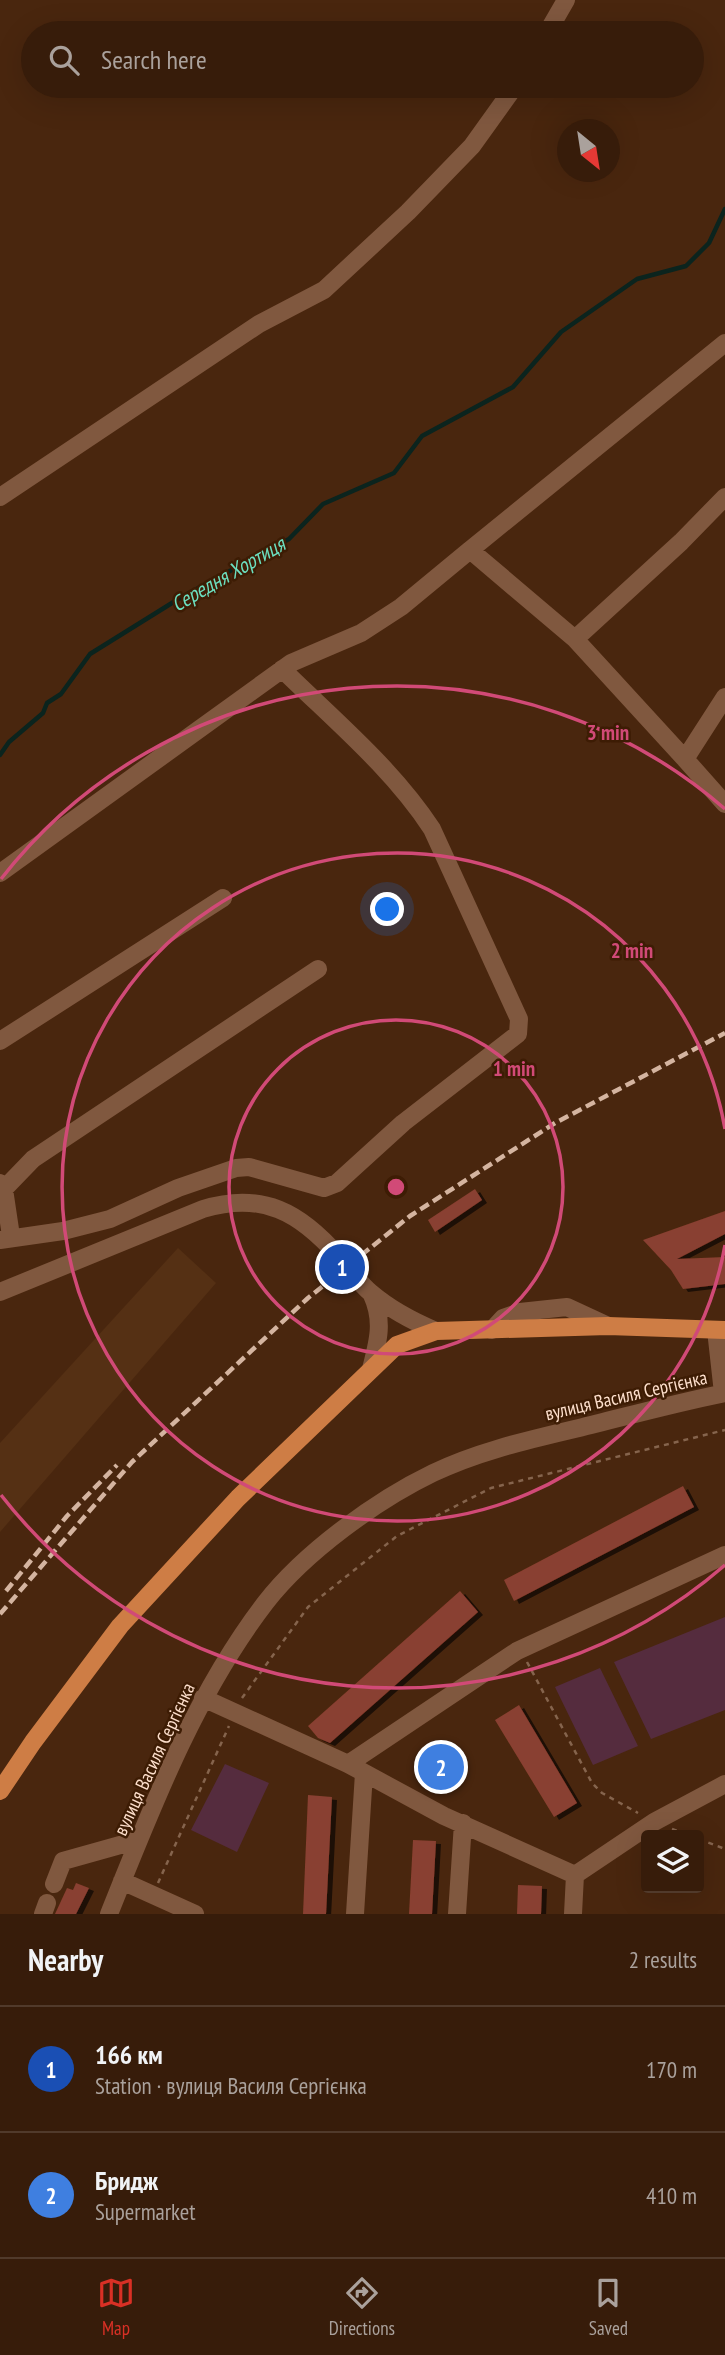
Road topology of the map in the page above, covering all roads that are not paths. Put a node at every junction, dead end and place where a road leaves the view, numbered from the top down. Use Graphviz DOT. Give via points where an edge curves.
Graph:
graph roads {
  1 [pos="566,0"];
  2 [pos="554,21"];
  3 [pos="507,98"];
  4 [pos="725,343"];
  5 [pos="0,497"];
  6 [pos="725,497"];
  7 [pos="470,550"];
  8 [pos="575,639"];
  9 [pos="282,669"];
  10 [pos="725,697"];
  11 [pos="685,760"];
  12 [pos="725,804"];
  13 [pos="0,873"];
  14 [pos="223,898"];
  15 [pos="318,969"];
  16 [pos="0,1041"];
  17 [pos="2,1186"];
  18 [pos="6,1238"];
  19 [pos="0,1292"];
  20 [pos="370,1292"];
  21 [pos="721,1330"];
  22 [pos="436,1331"];
  23 [pos="371,1369"];
  24 [pos="724,1393"];
  25 [pos="725,1555"];
  26 [pos="203,1698"];
  27 [pos="356,1768"];
  28 [pos="725,1784"];
  29 [pos="0,1791"];
  30 [pos="463,1823"];
  31 [pos="138,1840"];
  32 [pos="575,1875"];
  33 [pos="122,1881"];
  34 [pos="54,1884"];
  35 [pos="109,1914"];
  36 [pos="195,1914"];
  37 [pos="355,1914"];
  38 [pos="457,1914"];
  39 [pos="573,1914"];
  1 -- 2 [label="street"];
  3 -- 5 [label="street" via="472,146 324,290 259,324"];
  4 -- 7 [label="street"];
  6 -- 8 [label="street"];
  7 -- 8 [label="street"];
  7 -- 9 [label="street" via="401,607 360,633"];
  8 -- 11 [label="street"];
  9 -- 13 [label="street"];
  9 -- 18 [label="street" via="383,769 432,829 519,1019 518,1034 403,1123 337,1184 324,1188 248,1167 236,1168 110,1219"];
  10 -- 11 [label="street"];
  11 -- 12 [label="street"];
  14 -- 16 [label="street"];
  15 -- 17 [label="street" via="33,1159"];
  17 -- 18 [label="street"];
  19 -- 20 [label="street" via="203,1209 237,1201 264,1203 295,1215"];
  20 -- 22 [label="street" via="404,1317"];
  20 -- 23 [label="street" via="380,1314"];
  21 -- 22 [label="main road" via="608,1326"];
  21 -- 24 [label="street"];
  22 -- 23 [label="main road" via="397,1345"];
  23 -- 29 [label="main road" via="238,1498 120,1626"];
  24 -- 26 [label="street, вулиця Василя Сергієнка" via="502,1446 433,1473 371,1510 307,1560 267,1601"];
  25 -- 27 [label="street" via="521,1649"];
  26 -- 27 [label="street"];
  26 -- 31 [label="street, вулиця Василя Сергієнка"];
  27 -- 30 [label="street"];
  27 -- 37 [label="street"];
  28 -- 32 [label="street" via="654,1822"];
  30 -- 32 [label="street"];
  30 -- 38 [label="street"];
  31 -- 33 [label="street, вулиця Василя Сергієнка"];
  31 -- 34 [label="street" via="63,1861"];
  32 -- 39 [label="street"];
  33 -- 35 [label="street, вулиця Василя Сергієнка"];
  33 -- 36 [label="street"];
}
